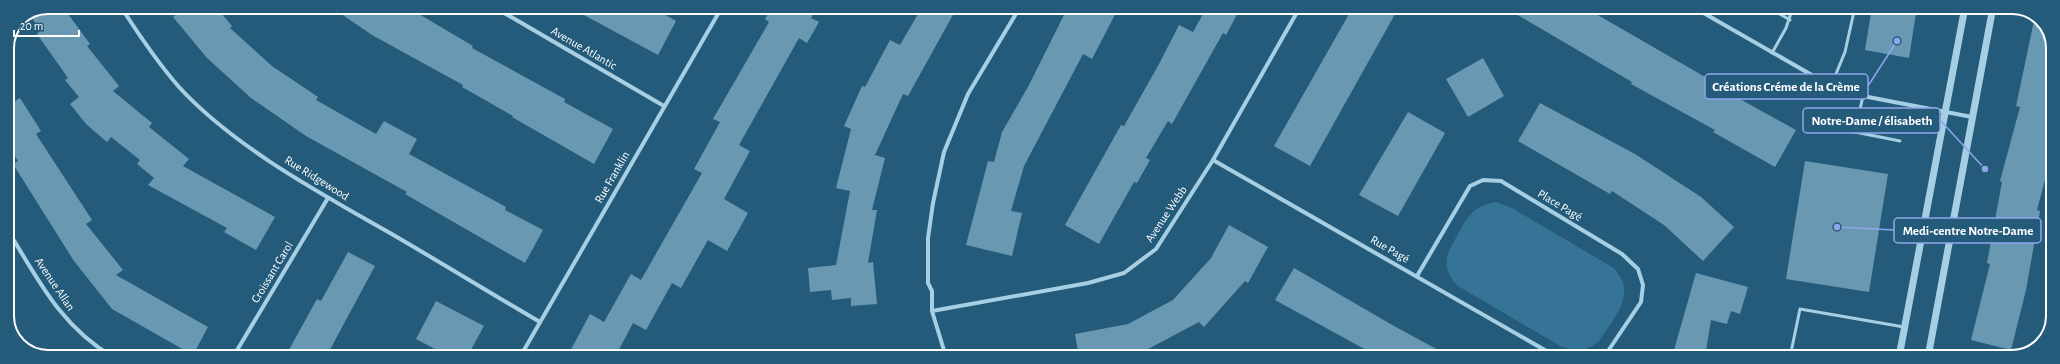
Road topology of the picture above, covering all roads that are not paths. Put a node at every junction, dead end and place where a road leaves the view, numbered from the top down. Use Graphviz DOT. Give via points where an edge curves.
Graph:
graph roads {
  1 [pos="125,14"];
  2 [pos="506,14"];
  3 [pos="718,14"];
  4 [pos="1016,14"];
  5 [pos="1296,14"];
  6 [pos="1705,14"];
  7 [pos="1780,14"];
  8 [pos="1791,14"];
  9 [pos="1853,14"];
  10 [pos="1964,14"];
  11 [pos="1992,14"];
  12 [pos="1790,20"];
  13 [pos="1772,53"];
  14 [pos="1831,86"];
  15 [pos="1863,96"];
  16 [pos="664,106"];
  17 [pos="1946,111"];
  18 [pos="1972,117"];
  19 [pos="1824,125"];
  20 [pos="1855,132"];
  21 [pos="1900,141"];
  22 [pos="1213,160"];
  23 [pos="328,198"];
  24 [pos="14,240"];
  25 [pos="1417,276"];
  26 [pos="932,311"];
  27 [pos="540,322"];
  28 [pos="1904,327"];
  29 [pos="100,350"];
  30 [pos="237,350"];
  31 [pos="524,350"];
  32 [pos="944,350"];
  33 [pos="1545,350"];
  34 [pos="1609,350"];
  35 [pos="1791,350"];
  36 [pos="1900,350"];
  37 [pos="1929,350"];
  1 -- 23 [label="street, Rue Ridgewood" via="146,47 180,88 226,130"];
  2 -- 16 [label="street, Avenue Atlantic"];
  3 -- 16 [label="street, Rue Franklin"];
  4 -- 26 [label="street" via="968,94 944,152 932,203 928,238 928,283 932,291"];
  5 -- 22 [label="street, Avenue Webb"];
  6 -- 13 [label="street"];
  7 -- 12 [label="lane"];
  8 -- 12 [label="lane"];
  9 -- 14 [label="lane" via="1844,52"];
  10 -- 17 [label="street"];
  11 -- 18 [label="street"];
  12 -- 13 [label="lane"];
  13 -- 14 [label="street"];
  14 -- 15 [label="street"];
  15 -- 17 [label="street"];
  15 -- 20 [label="lane"];
  16 -- 27 [label="street, Rue Franklin"];
  17 -- 18 [label="street"];
  17 -- 28 [label="street"];
  18 -- 37 [label="street"];
  19 -- 20 [label="lane"];
  20 -- 21 [label="lane"];
  22 -- 25 [label="street, Rue Pagé"];
  22 -- 26 [label="street, Avenue Webb" via="1156,249 1124,273 1088,283"];
  23 -- 27 [label="street, Rue Ridgewood"];
  23 -- 30 [label="street, Croissant Carol"];
  24 -- 29 [label="street, Avenue Allan" via="58,311"];
  25 -- 33 [label="street, Rue Pagé"];
  25 -- 34 [label="street, Place Pagé" via="1470,186 1484,180 1501,182 1622,254 1638,269 1643,285 1641,302"];
  26 -- 32 [label="street"];
  27 -- 31 [label="street, Rue Franklin"];
  28 -- 35 [label="lane" via="1800,309"];
  28 -- 36 [label="street"];
}
